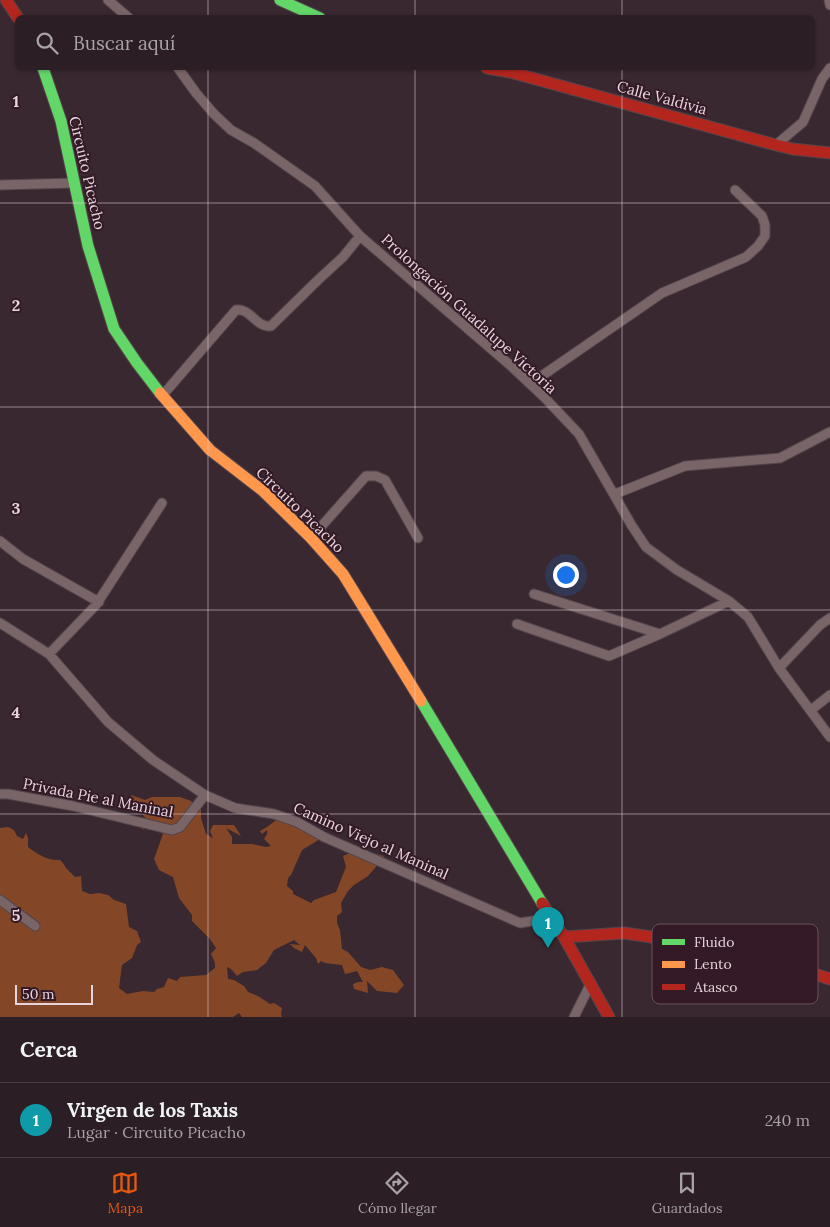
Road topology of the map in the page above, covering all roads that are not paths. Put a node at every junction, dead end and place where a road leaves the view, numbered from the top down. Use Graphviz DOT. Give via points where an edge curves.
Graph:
graph roads {
  1 [pos="6,0"];
  2 [pos="108,0"];
  3 [pos="280,0"];
  4 [pos="829,0"];
  5 [pos="830,5"];
  6 [pos="16,15"];
  7 [pos="126,15"];
  8 [pos="313,15"];
  9 [pos="830,68"];
  10 [pos="44,70"];
  11 [pos="179,70"];
  12 [pos="498,70"];
  13 [pos="776,145"];
  14 [pos="830,153"];
  15 [pos="74,183"];
  16 [pos="0,185"];
  17 [pos="735,190"];
  18 [pos="360,236"];
  19 [pos="530,384"];
  20 [pos="162,396"];
  21 [pos="830,432"];
  22 [pos="615,494"];
  23 [pos="162,503"];
  24 [pos="311,538"];
  25 [pos="418,538"];
  26 [pos="0,541"];
  27 [pos="534,594"];
  28 [pos="729,601"];
  29 [pos="99,602"];
  30 [pos="830,618"];
  31 [pos="0,623"];
  32 [pos="517,624"];
  33 [pos="660,634"];
  34 [pos="49,654"];
  35 [pos="779,668"];
  36 [pos="830,695"];
  37 [pos="811,710"];
  38 [pos="830,737"];
  39 [pos="0,794"];
  40 [pos="205,795"];
  41 [pos="0,900"];
  42 [pos="551,918"];
  43 [pos="35,926"];
  44 [pos="564,937"];
  45 [pos="652,937"];
  46 [pos="591,983"];
  47 [pos="574,1017"];
  48 [pos="609,1017"];
  1 -- 6 [label="main road"];
  2 -- 7 [label="street"];
  3 -- 8 [label="main road"];
  4 -- 5 [label="street"];
  9 -- 13 [label="street" via="803,122"];
  10 -- 15 [label="main road, Circuito Picacho" via="61,121"];
  11 -- 18 [label="street, Prolongación Guadalupe Victoria" via="231,130 316,186"];
  12 -- 13 [label="main road, Calle Valdivia"];
  13 -- 14 [label="main road, Calle Valdivia"];
  15 -- 16 [label="street"];
  15 -- 20 [label="main road, Circuito Picacho" via="88,246 114,328"];
  17 -- 19 [label="street" via="762,216 765,236 758,246 746,257 662,293"];
  18 -- 19 [label="street, Prolongación Guadalupe Victoria"];
  18 -- 20 [label="street" via="271,326 266,327 241,309 236,310"];
  19 -- 22 [label="street, Prolongación Guadalupe Victoria" via="579,434"];
  20 -- 24 [label="main road, Circuito Picacho" via="210,450 264,491"];
  21 -- 22 [label="street" via="780,458 685,466"];
  22 -- 28 [label="street, Prolongación Guadalupe Victoria" via="646,547"];
  23 -- 29 [label="street"];
  24 -- 25 [label="street" via="366,476 384,480"];
  24 -- 42 [label="main road, Circuito Picacho" via="343,574 373,620"];
  26 -- 29 [label="street" via="23,559"];
  27 -- 33 [label="street"];
  28 -- 33 [label="street"];
  28 -- 35 [label="street, Prolongación Guadalupe Victoria" via="748,617"];
  29 -- 34 [label="street"];
  30 -- 35 [label="street"];
  31 -- 34 [label="street, Camino Viejo al Maninal"];
  32 -- 33 [label="street" via="609,656"];
  34 -- 40 [label="street, Camino Viejo al Maninal" via="108,722 153,760"];
  35 -- 37 [label="street, Prolongación Guadalupe Victoria"];
  36 -- 37 [label="street"];
  37 -- 38 [label="street, Prolongación Guadalupe Victoria"];
  39 -- 40 [label="street, Privada Pie al Maninal" via="73,806 172,830 180,827"];
  40 -- 42 [label="street, Camino Viejo al Maninal" via="235,808 274,814 297,822 324,837 520,923"];
  41 -- 43 [label="street"];
  42 -- 44 [label="main road, Circuito Picacho"];
  44 -- 45 [label="main road" via="624,934"];
  44 -- 46 [label="main road, Circuito Picacho"];
  46 -- 47 [label="street"];
  46 -- 48 [label="main road, Circuito Picacho"];
}
